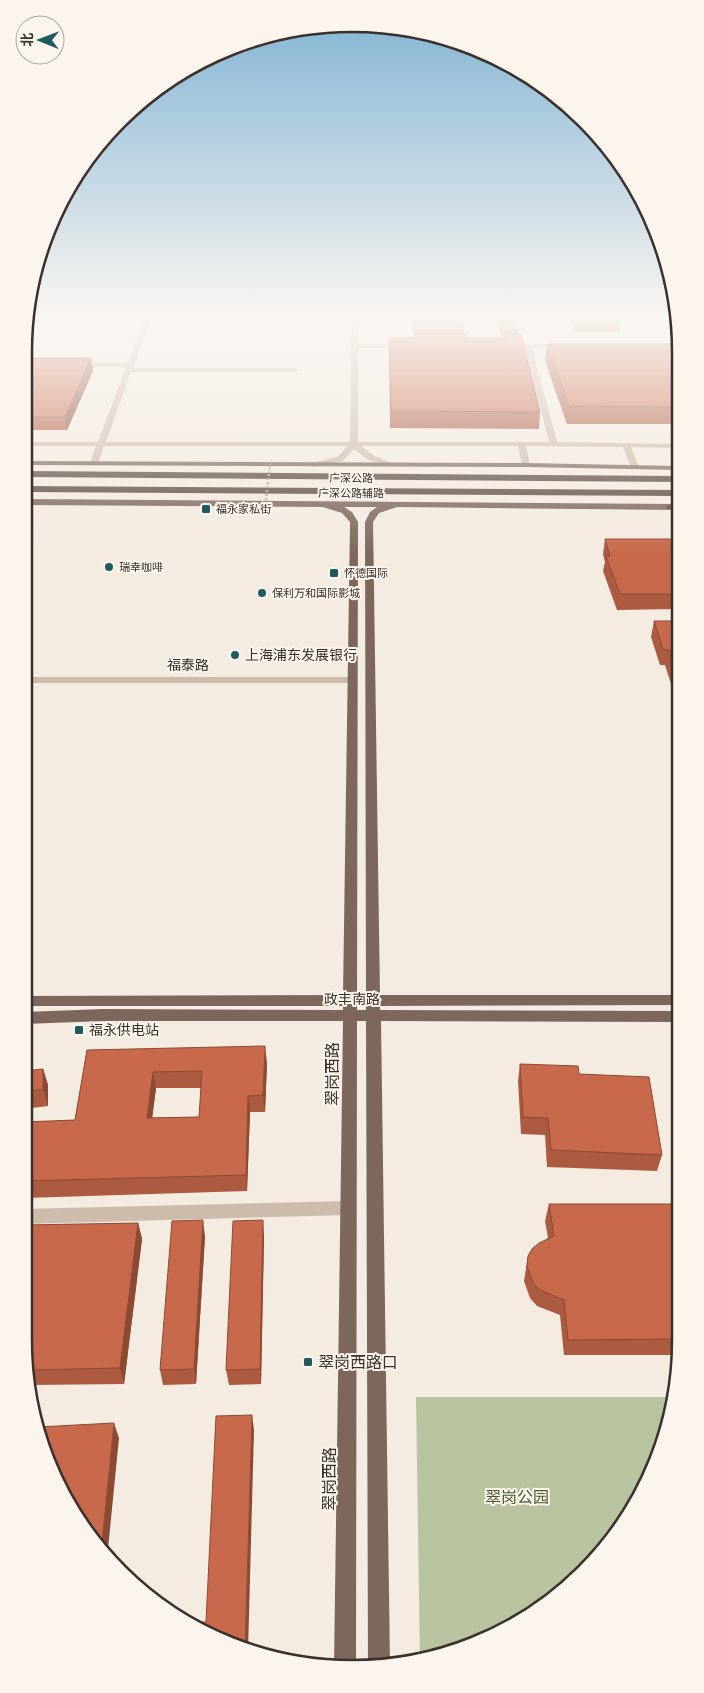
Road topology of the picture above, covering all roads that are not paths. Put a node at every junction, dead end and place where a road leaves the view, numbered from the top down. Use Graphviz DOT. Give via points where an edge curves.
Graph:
graph roads {
  1 [pos="118,396"];
  2 [pos="354,396"];
  3 [pos="541,396"];
  4 [pos="32,444"];
  5 [pos="101,444"];
  6 [pos="521,444"];
  7 [pos="554,444"];
  8 [pos="354,445"];
  9 [pos="626,445"];
  10 [pos="672,446"];
  11 [pos="32,463"];
  12 [pos="94,463"];
  13 [pos="390,464"];
  14 [pos="314,465"];
  15 [pos="526,465"];
  16 [pos="635,467"];
  17 [pos="672,468"];
  18 [pos="32,474"];
  19 [pos="672,479"];
  20 [pos="32,490"];
  21 [pos="672,493"];
  22 [pos="32,502"];
  23 [pos="322,504"];
  24 [pos="396,505"];
  25 [pos="672,507"];
  26 [pos="362,538"];
  27 [pos="32,680"];
  28 [pos="353,680"];
  29 [pos="672,1000"];
  30 [pos="32,1001"];
  31 [pos="350,1008"];
  32 [pos="373,1008"];
  33 [pos="672,1016"];
  34 [pos="32,1018"];
  35 [pos="348,1208"];
  36 [pos="32,1217"];
  37 [pos="379,1659"];
  38 [pos="345,1660"];
  1 -- 5 [label="street"];
  2 -- 8 [label="street"];
  3 -- 7 [label="street"];
  4 -- 5 [label="street"];
  5 -- 8 [label="street"];
  5 -- 12 [label="street"];
  6 -- 7 [label="street"];
  6 -- 8 [label="street"];
  6 -- 15 [label="street"];
  7 -- 9 [label="street"];
  8 -- 13 [label="street" via="371,458"];
  8 -- 14 [label="street" via="340,459"];
  9 -- 10 [label="street"];
  9 -- 16 [label="street"];
  11 -- 12 [label="main road"];
  12 -- 14 [label="main road"];
  13 -- 14 [label="main road"];
  13 -- 15 [label="main road"];
  15 -- 16 [label="main road"];
  16 -- 17 [label="main road"];
  18 -- 19 [label="highway, 广深公路"];
  20 -- 21 [label="highway, 广深公路"];
  22 -- 23 [label="main road, 广深公路辅路"];
  23 -- 24 [label="main road, 广深公路辅路"];
  23 -- 26 [label="main road, 翠岗西路" via="340,508 351,515"];
  24 -- 25 [label="main road, 广深公路辅路"];
  24 -- 26 [label="main road, 翠岗西路" via="376,511"];
  26 -- 28 [label="main road, 翠岗西路"];
  26 -- 32 [label="main road, 翠岗西路"];
  27 -- 28 [label="street, 福泰路"];
  28 -- 31 [label="main road, 翠岗西路"];
  29 -- 32 [label="main road, 政丰南路"];
  30 -- 31 [label="main road, 政丰南路"];
  31 -- 32 [label="main road, 政丰南路"];
  31 -- 34 [label="main road, 政丰南路"];
  31 -- 35 [label="main road, 翠岗西路"];
  32 -- 33 [label="main road, 政丰南路"];
  32 -- 37 [label="main road, 翠岗西路"];
  35 -- 36 [label="street"];
  35 -- 38 [label="main road, 翠岗西路"];
}
